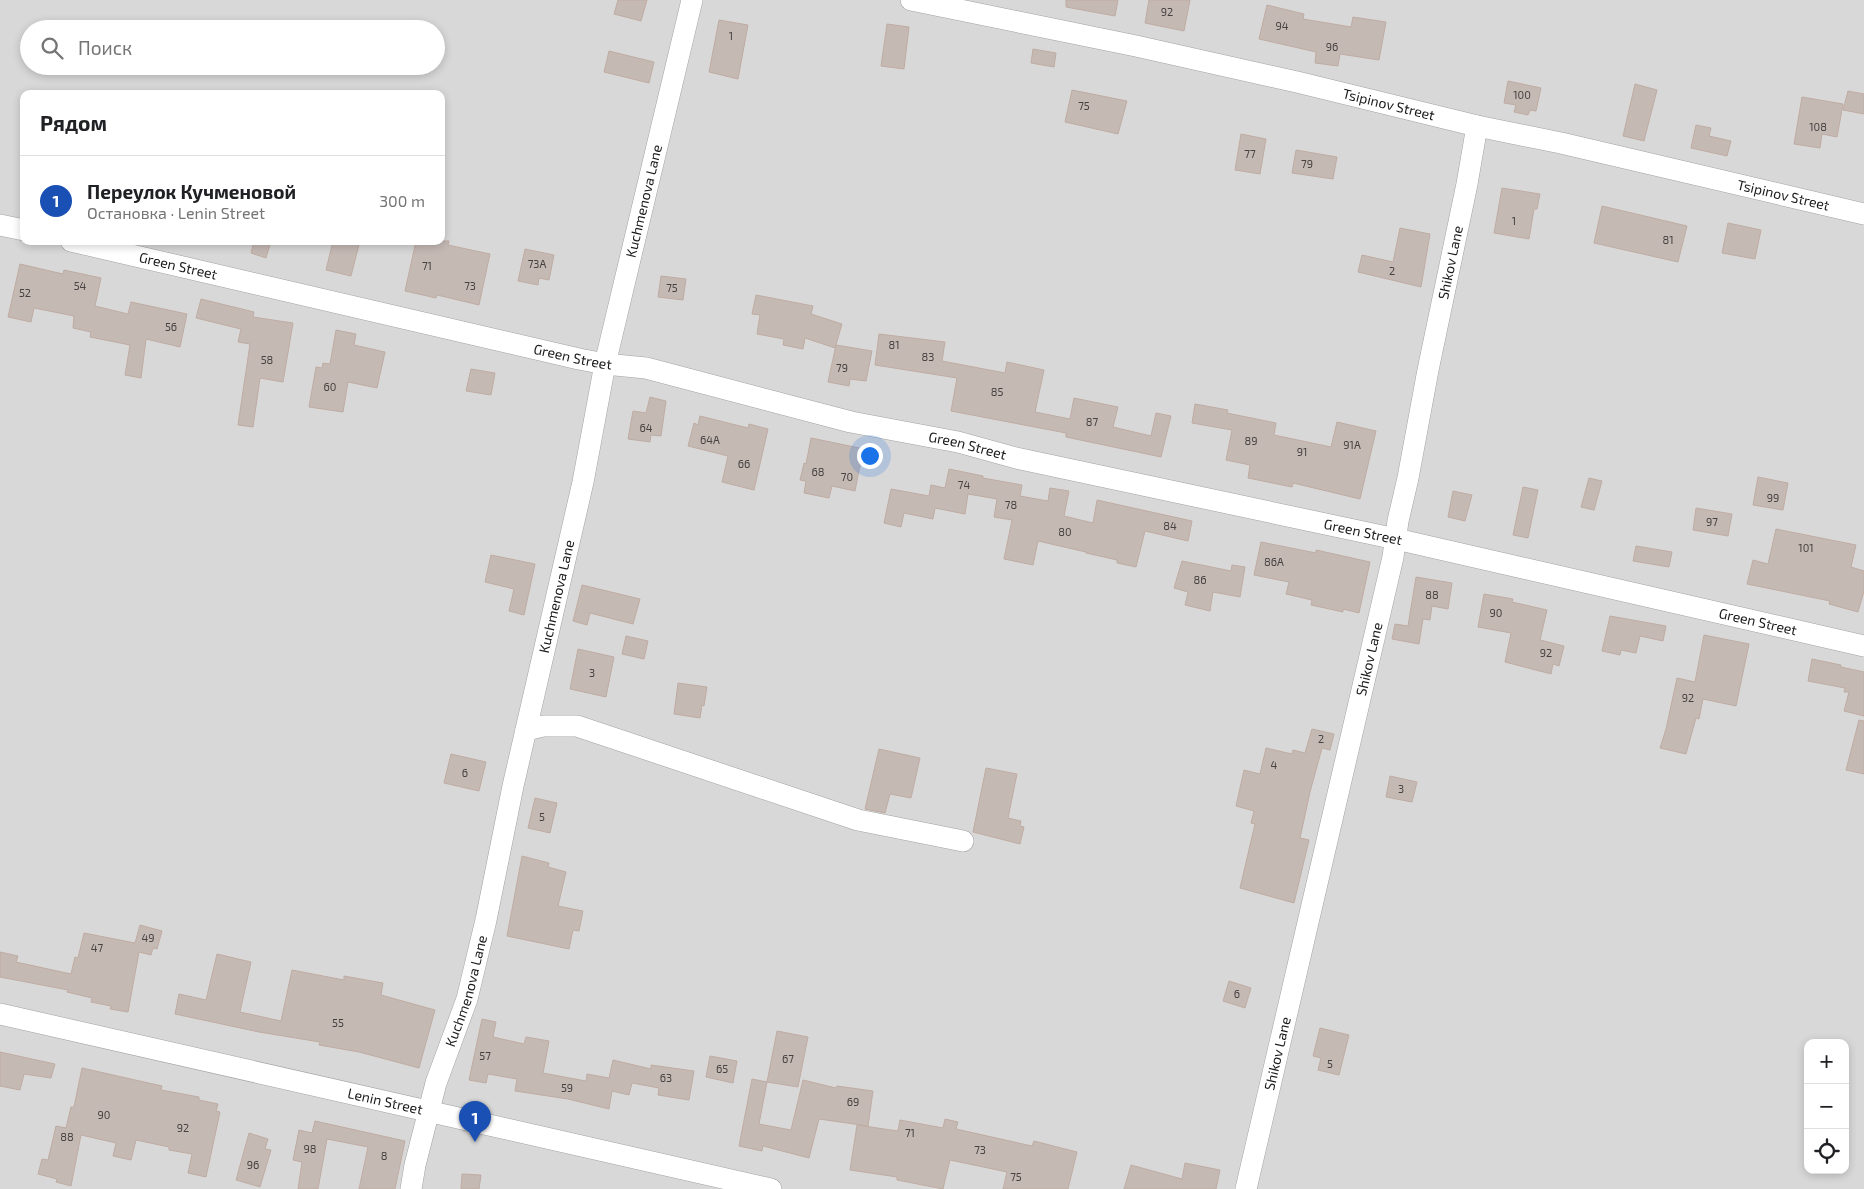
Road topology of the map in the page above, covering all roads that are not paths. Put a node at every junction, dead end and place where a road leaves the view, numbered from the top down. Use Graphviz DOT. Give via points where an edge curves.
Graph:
graph roads {
  1 [pos="692,0"];
  2 [pos="912,0"];
  3 [pos="1477,126"];
  4 [pos="1864,214"];
  5 [pos="0,225"];
  6 [pos="20,229"];
  7 [pos="88,245"];
  8 [pos="605,364"];
  9 [pos="1396,538"];
  10 [pos="1864,646"];
  11 [pos="526,730"];
  12 [pos="963,842"];
  13 [pos="0,1014"];
  14 [pos="429,1110"];
  15 [pos="411,1189"];
  16 [pos="771,1189"];
  17 [pos="1246,1189"];
  1 -- 8 [label="street, Kuchmenova Lane"];
  2 -- 3 [label="street, Tsipinov Street" via="1136,46"];
  3 -- 4 [label="street, Tsipinov Street"];
  3 -- 9 [label="street, Shikov Lane"];
  5 -- 6 [label="street"];
  7 -- 8 [label="street, Green Street"];
  8 -- 9 [label="street, Green Street" via="646,368 851,422 958,442 1016,458"];
  8 -- 11 [label="street, Kuchmenova Lane" via="583,482"];
  9 -- 10 [label="street, Green Street"];
  9 -- 17 [label="street, Shikov Lane"];
  11 -- 12 [label="street" via="576,726 858,820"];
  11 -- 14 [label="street, Kuchmenova Lane" via="467,999 446,1052"];
  13 -- 14 [label="street, Lenin Street"];
  14 -- 15 [label="street, Kuchmenova Lane"];
  14 -- 16 [label="street, Lenin Street"];
}
